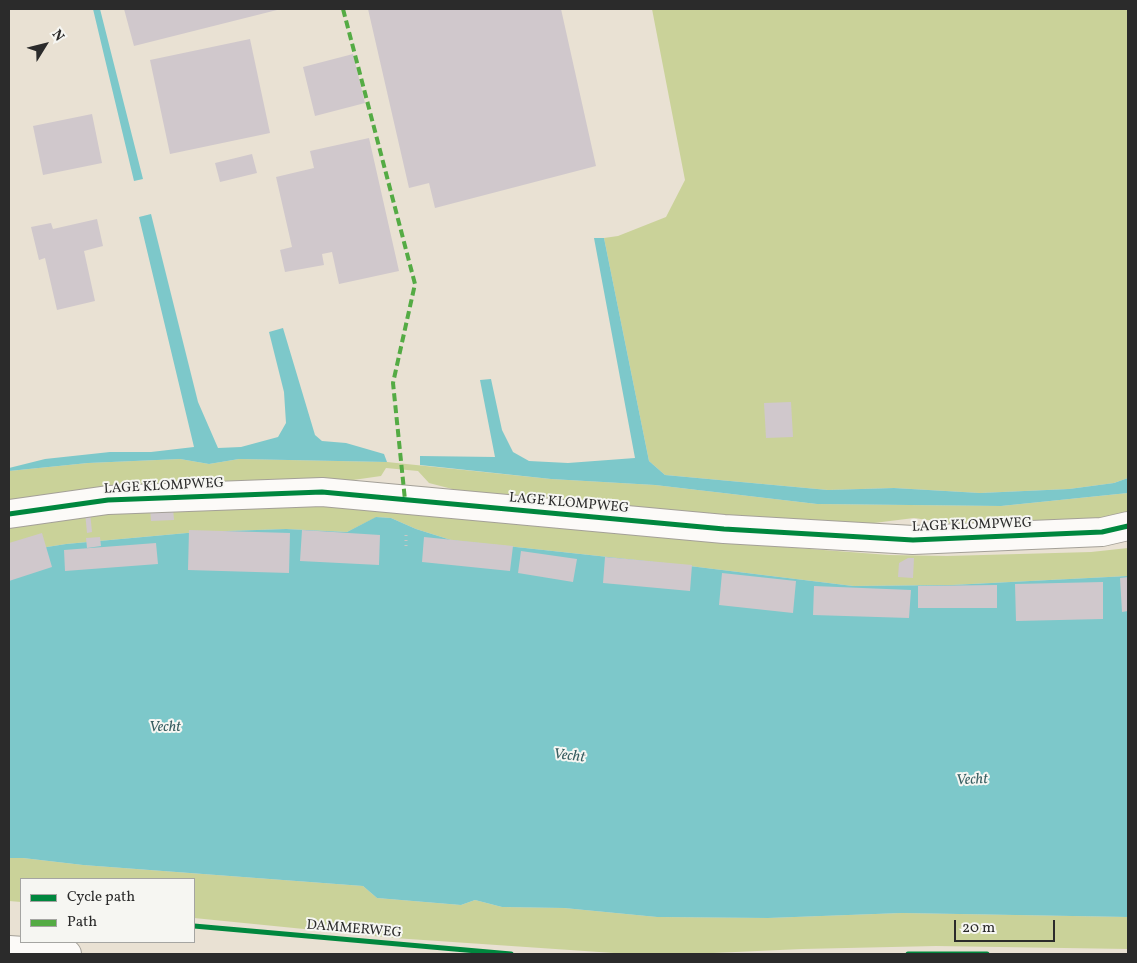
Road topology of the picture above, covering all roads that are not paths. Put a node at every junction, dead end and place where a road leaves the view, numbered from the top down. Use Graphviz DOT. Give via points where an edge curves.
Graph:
graph roads {
  1 [pos="9,514"];
  2 [pos="1128,526"];
  3 [pos="9,950"];
  4 [pos="66,954"];
  1 -- 2 [label="street, LAGE KLOMPWEG" via="108,500 322,492 724,529 912,540 1102,532"];
  3 -- 4 [label="street"];
}
